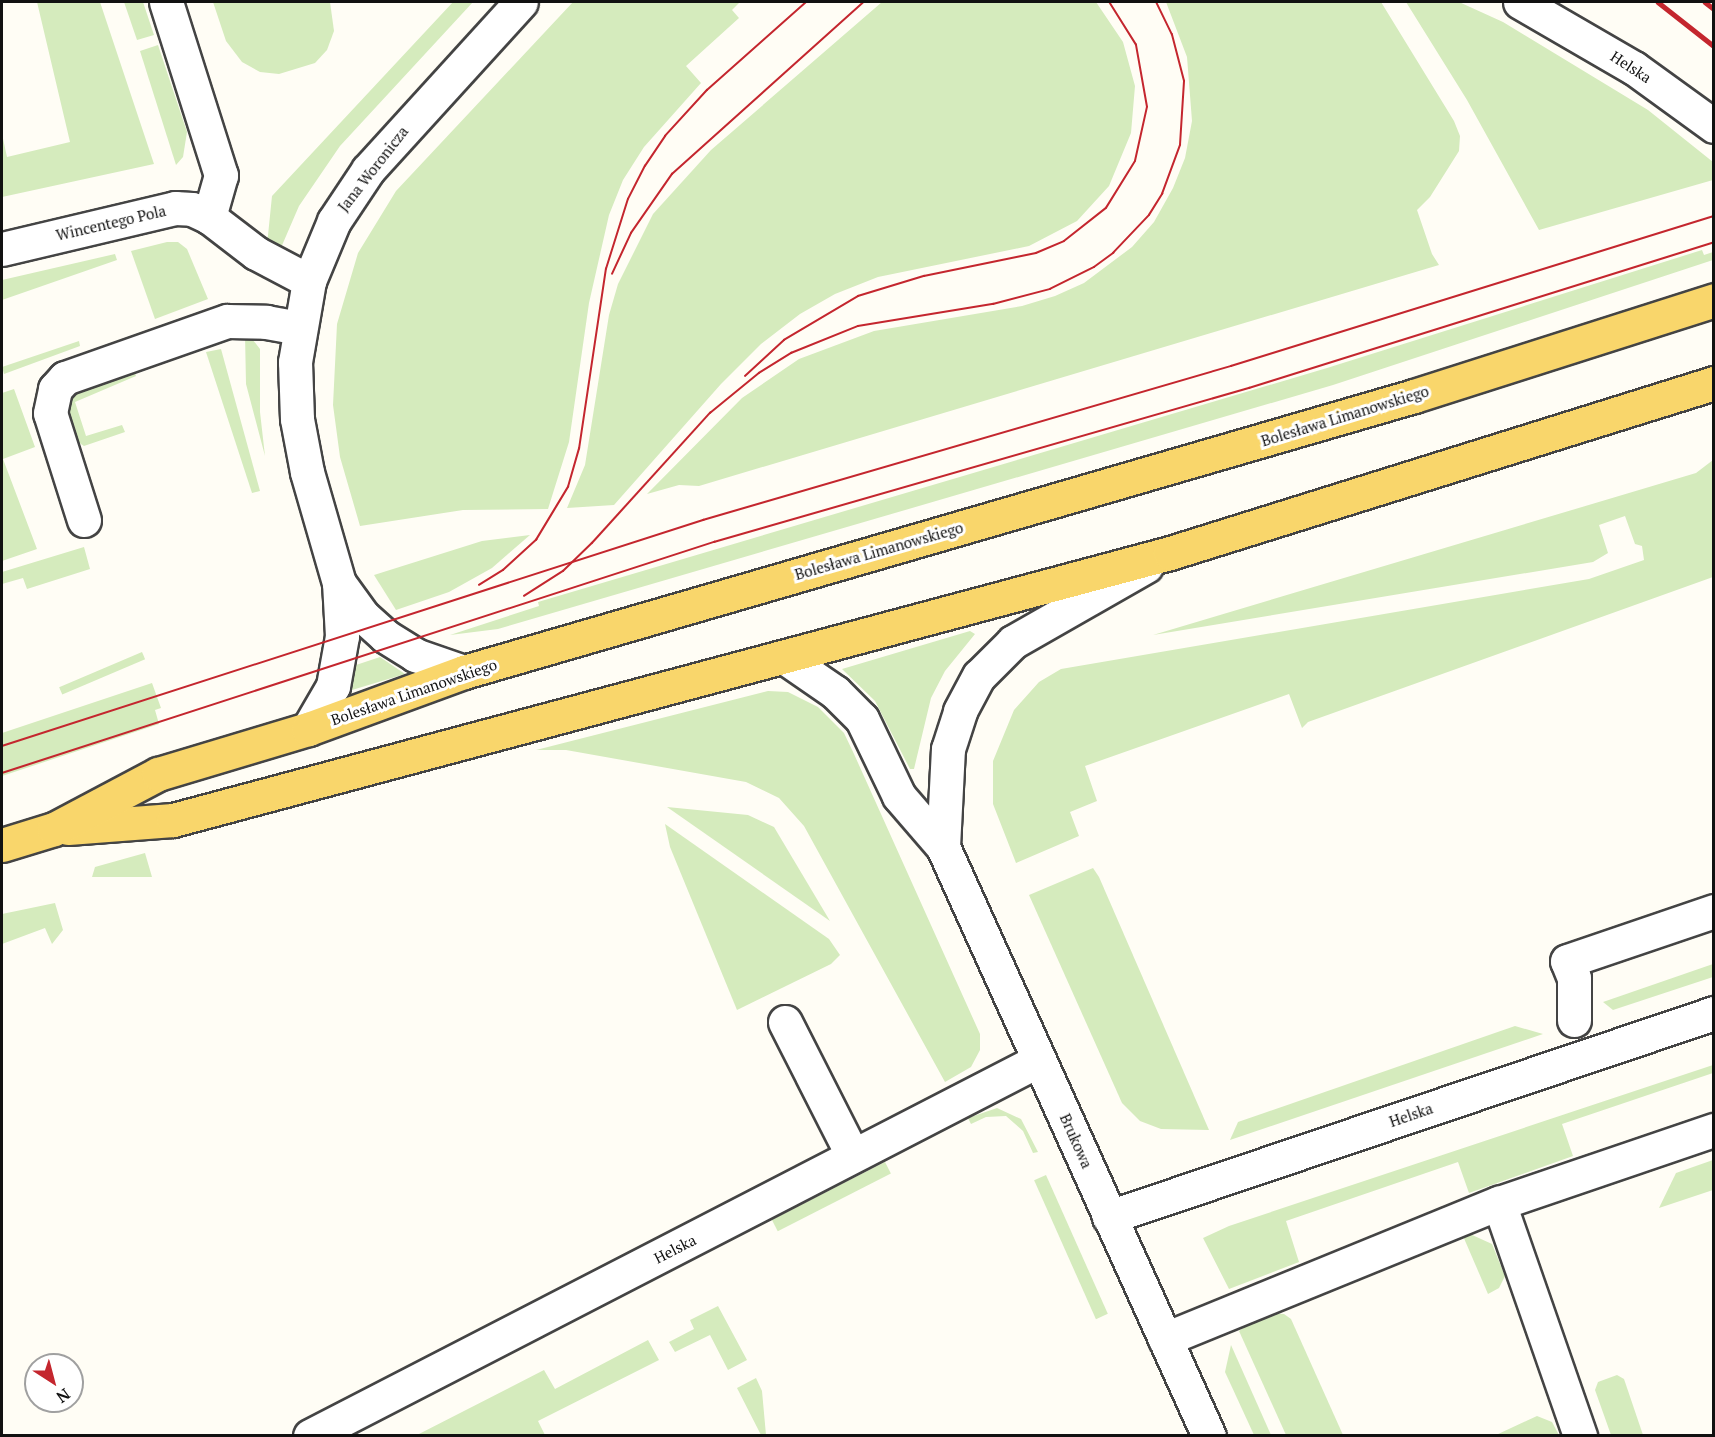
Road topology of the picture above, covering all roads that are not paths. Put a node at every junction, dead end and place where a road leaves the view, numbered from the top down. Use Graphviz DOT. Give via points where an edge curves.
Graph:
graph roads {
  1 [pos="166,2"];
  2 [pos="521,2"];
  3 [pos="1532,8"];
  4 [pos="1713,126"];
  5 [pos="209,217"];
  6 [pos="2,249"];
  7 [pos="309,281"];
  8 [pos="1713,300"];
  9 [pos="299,328"];
  10 [pos="1713,383"];
  11 [pos="84,520"];
  12 [pos="1170,553"];
  13 [pos="339,583"];
  14 [pos="784,657"];
  15 [pos="464,672"];
  16 [pos="308,729"];
  17 [pos="54,829"];
  18 [pos="2,845"];
  19 [pos="942,847"];
  20 [pos="1713,911"];
  21 [pos="1713,1013"];
  22 [pos="1574,1020"];
  23 [pos="785,1022"];
  24 [pos="1039,1059"];
  25 [pos="1713,1130"];
  26 [pos="852,1154"];
  27 [pos="1499,1203"];
  28 [pos="1109,1217"];
  29 [pos="1165,1339"];
  30 [pos="310,1436"];
  31 [pos="1209,1436"];
  32 [pos="1580,1436"];
  1 -- 5 [label="street" via="221,174"];
  2 -- 7 [label="street, Jana Woronicza" via="368,170 334,221"];
  3 -- 4 [label="street, Helska" via="1634,68"];
  5 -- 6 [label="street, Wincentego Pola" via="176,208"];
  5 -- 7 [label="street, Wincentego Pola" via="256,253"];
  7 -- 9 [label="street, Jana Woronicza"];
  8 -- 15 [label="main road, Bolesława Limanowskiego" via="1414,396"];
  9 -- 11 [label="street" via="227,321 64,378 55,389 50,413"];
  9 -- 13 [label="street, Jana Woronicza" via="295,391 298,428"];
  10 -- 12 [label="main road, Bolesława Limanowskiego"];
  12 -- 14 [label="main road, Bolesława Limanowskiego"];
  12 -- 19 [label="street" via="1012,642 979,676 960,711 948,749"];
  13 -- 15 [label="street" via="363,616 391,640 415,655"];
  13 -- 16 [label="street" via="342,636 337,670 327,701"];
  14 -- 17 [label="main road, Bolesława Limanowskiego" via="173,820"];
  14 -- 19 [label="street" via="835,692 862,719 899,796"];
  15 -- 16 [label="main road, Bolesława Limanowskiego"];
  16 -- 17 [label="main road, Bolesława Limanowskiego" via="158,774"];
  17 -- 18 [label="main road, Bolesława Limanowskiego"];
  19 -- 24 [label="street, Brukowa"];
  20 -- 22 [label="street" via="1567,962 1574,978"];
  21 -- 28 [label="street, Helska"];
  23 -- 26 [label="street"];
  24 -- 26 [label="street, Helska"];
  24 -- 28 [label="street, Brukowa"];
  25 -- 27 [label="street"];
  26 -- 30 [label="street, Helska"];
  27 -- 29 [label="street"];
  27 -- 32 [label="street"];
  28 -- 29 [label="street, Brukowa"];
  29 -- 31 [label="street, Brukowa"];
}
